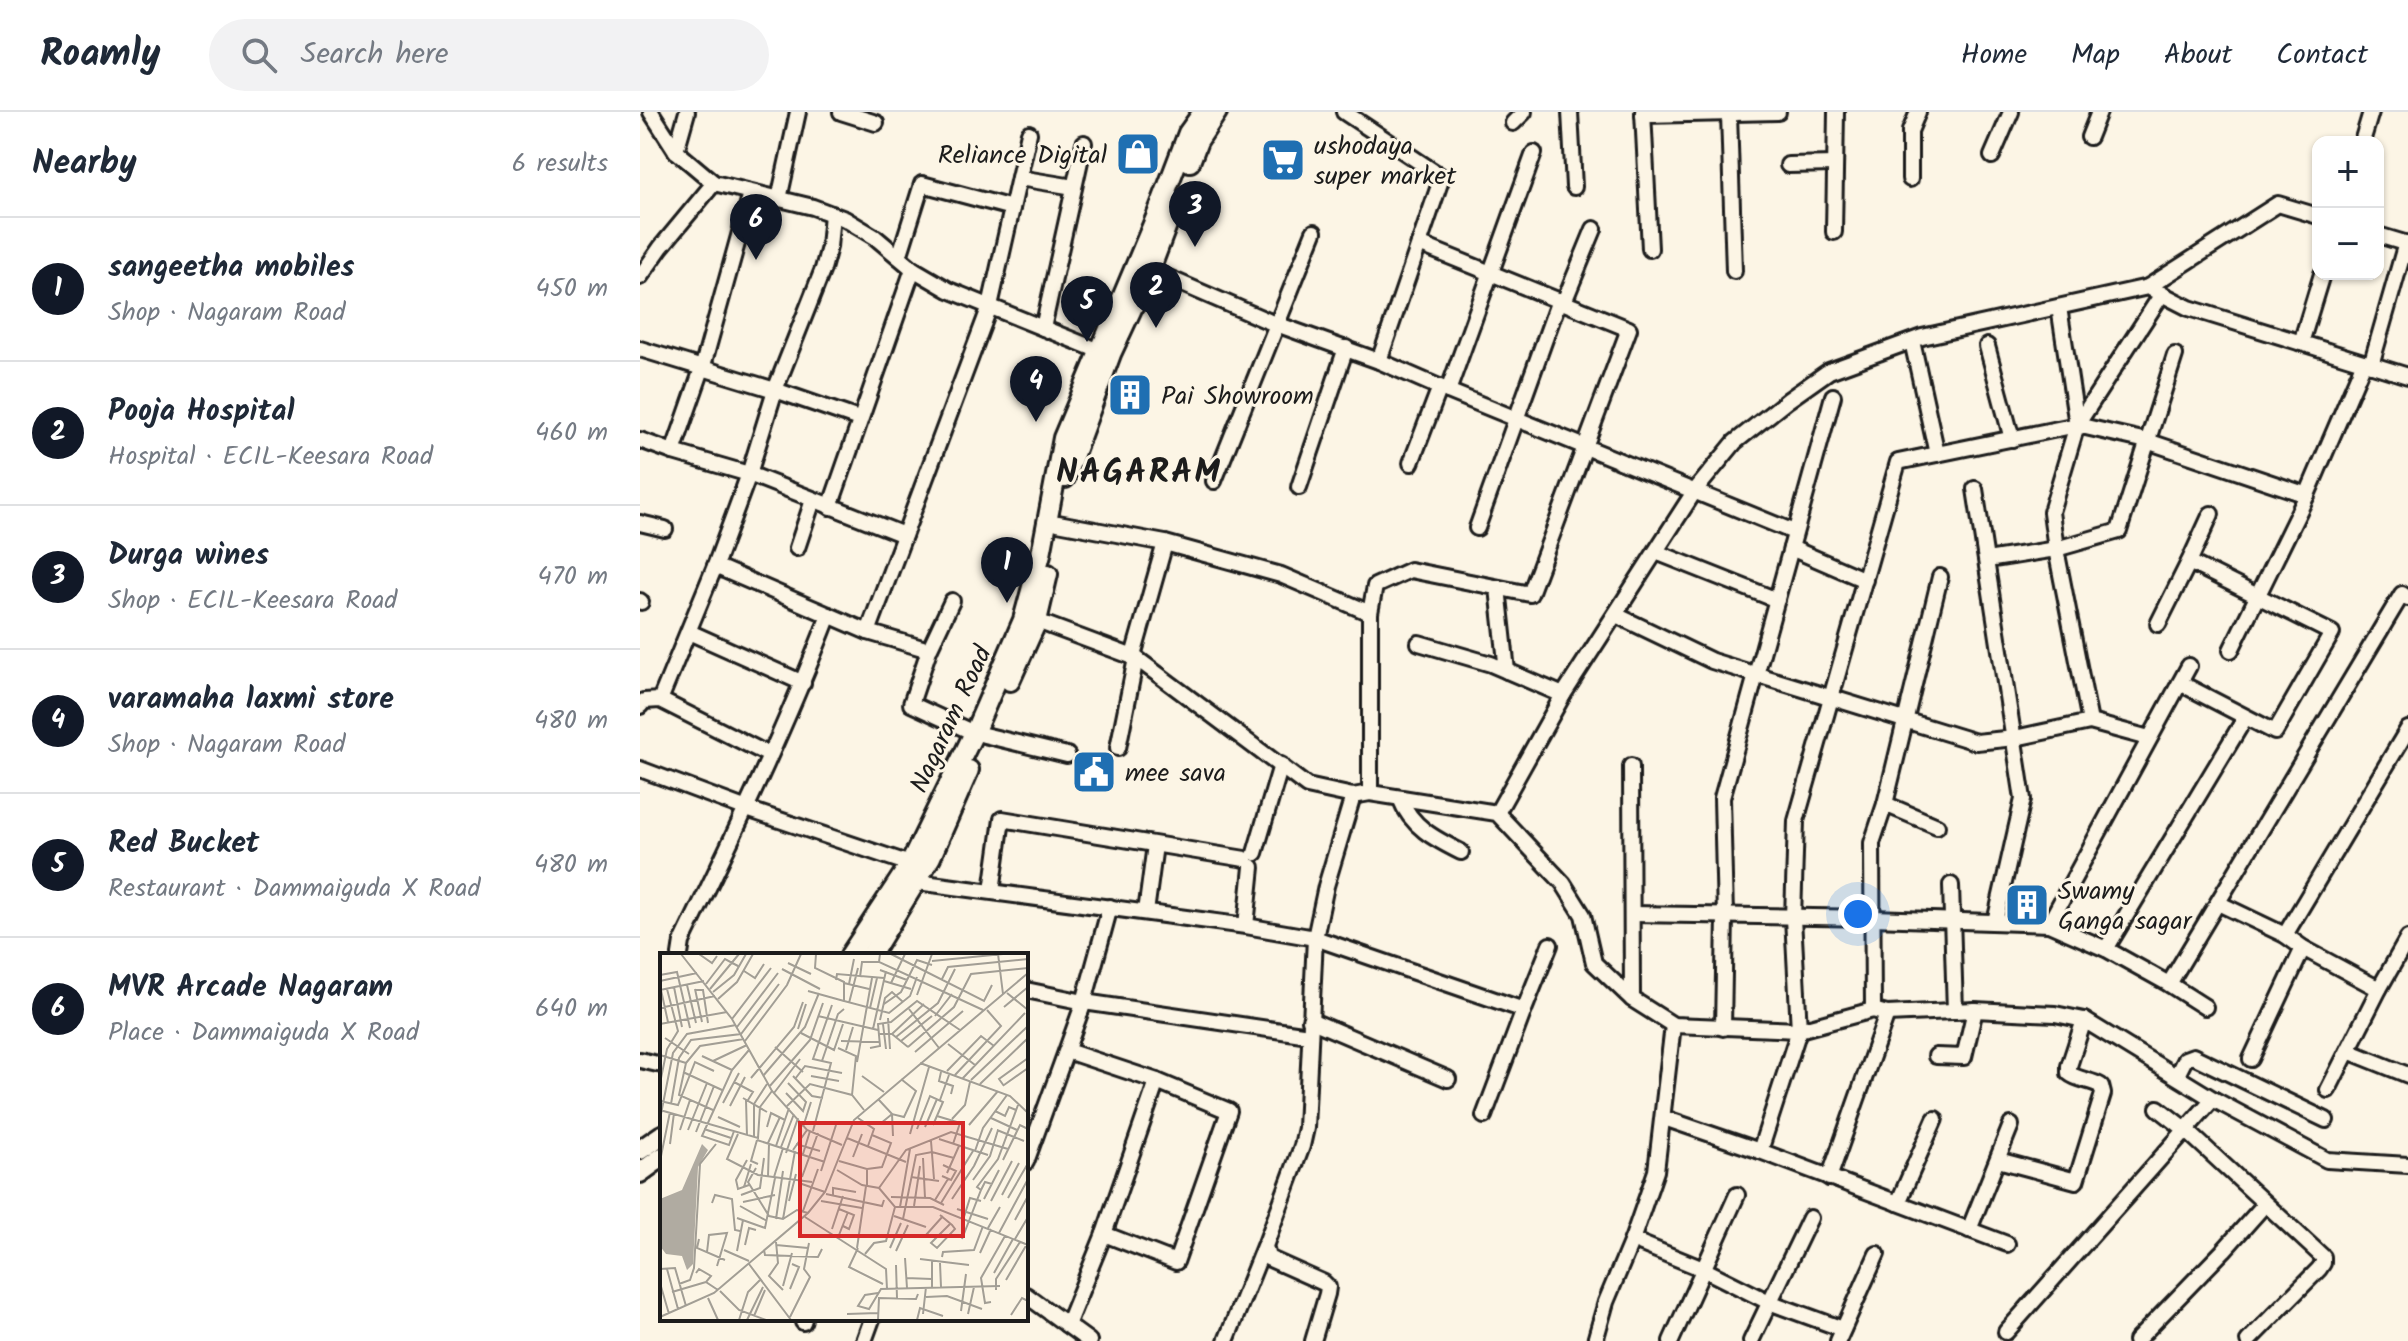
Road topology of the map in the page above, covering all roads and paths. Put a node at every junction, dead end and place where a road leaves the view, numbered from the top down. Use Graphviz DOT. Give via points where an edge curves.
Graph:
graph roads {
  1 [pos="651,112"];
  2 [pos="687,112"];
  3 [pos="798,112"];
  4 [pos="841,112"];
  5 [pos="1203,112"];
  6 [pos="1217,112"];
  7 [pos="1344,112"];
  8 [pos="1524,112"];
  9 [pos="1570,112"];
  10 [pos="1778,112"];
  11 [pos="1836,112"];
  12 [pos="1918,112"];
  13 [pos="2011,112"];
  14 [pos="2099,112"];
  15 [pos="2371,112"];
  16 [pos="1643,114"];
  17 [pos="1729,114"];
  18 [pos="876,123"];
  19 [pos="1513,123"];
  20 [pos="1029,133"];
  21 [pos="2364,136"];
  22 [pos="2089,137"];
  23 [pos="1084,143"];
  24 [pos="676,151"];
  25 [pos="1534,153"];
  26 [pos="1992,156"];
  27 [pos="1835,164"];
  28 [pos="1788,165"];
  29 [pos="1019,178"];
  30 [pos="1910,179"];
  31 [pos="714,183"];
  32 [pos="1074,187"];
  33 [pos="1574,187"];
  34 [pos="751,193"];
  35 [pos="779,199"];
  36 [pos="1012,208"];
  37 [pos="832,214"];
  38 [pos="2312,214"];
  39 [pos="1594,229"];
  40 [pos="1314,232"];
  41 [pos="1834,232"];
  42 [pos="2384,237"];
  43 [pos="1419,244"];
  44 [pos="2407,244"];
  45 [pos="1650,249"];
  46 [pos="899,257"];
  47 [pos="913,269"];
  48 [pos="1150,270"];
  49 [pos="1734,271"];
  50 [pos="1491,273"];
  51 [pos="640,277"];
  52 [pos="2320,280"];
  53 [pos="2155,291"];
  54 [pos="1561,301"];
  55 [pos="990,306"];
  56 [pos="2059,307"];
  57 [pos="1277,324"];
  58 [pos="1043,328"];
  59 [pos="1912,341"];
  60 [pos="2301,343"];
  61 [pos="1987,346"];
  62 [pos="1346,348"];
  63 [pos="640,349"];
  64 [pos="1105,352"];
  65 [pos="2175,355"];
  66 [pos="1379,361"];
  67 [pos="2368,364"];
  68 [pos="702,369"];
  69 [pos="2408,376"];
  70 [pos="1444,389"];
  71 [pos="775,390"];
  72 [pos="1833,396"];
  73 [pos="1516,418"];
  74 [pos="859,419"];
  75 [pos="2077,425"];
  76 [pos="2012,439"];
  77 [pos="640,440"];
  78 [pos="2147,441"];
  79 [pos="1585,445"];
  80 [pos="673,452"];
  81 [pos="1937,454"];
  82 [pos="1411,463"];
  83 [pos="749,474"];
  84 [pos="1214,481"];
  85 [pos="1299,487"];
  86 [pos="1975,489"];
  87 [pos="1694,492"];
  88 [pos="2307,495"];
  89 [pos="813,500"];
  90 [pos="830,507"];
  91 [pos="2211,514"];
  92 [pos="640,523"];
  93 [pos="1058,523"];
  94 [pos="1477,528"];
  95 [pos="665,529"];
  96 [pos="1794,532"];
  97 [pos="904,535"];
  98 [pos="1165,543"];
  99 [pos="797,548"];
  100 [pos="1791,548"];
  101 [pos="2056,549"];
  102 [pos="1656,552"];
  103 [pos="1987,560"];
  104 [pos="2189,562"];
  105 [pos="715,566"];
  106 [pos="1940,577"];
  107 [pos="1865,580"];
  108 [pos="1498,588"];
  109 [pos="2257,596"];
  110 [pos="2408,598"];
  111 [pos="1777,600"];
  112 [pos="952,601"];
  113 [pos="1370,613"];
  114 [pos="829,615"];
  115 [pos="1616,615"];
  116 [pos="1037,621"];
  117 [pos="2158,624"];
  118 [pos="689,632"];
  119 [pos="868,632"];
  120 [pos="1419,643"];
  121 [pos="929,650"];
  122 [pos="2231,650"];
  123 [pos="1134,657"];
  124 [pos="2189,666"];
  125 [pos="1507,671"];
  126 [pos="1757,675"];
  127 [pos="803,683"];
  128 [pos="2180,683"];
  129 [pos="1563,695"];
  130 [pos="1832,696"];
  131 [pos="660,700"];
  132 [pos="640,706"];
  133 [pos="2245,718"];
  134 [pos="1906,721"];
  135 [pos="2090,722"];
  136 [pos="2408,729"];
  137 [pos="979,734"];
  138 [pos="2015,738"];
  139 [pos="2149,738"];
  140 [pos="1118,748"];
  141 [pos="769,755"];
  142 [pos="1067,755"];
  143 [pos="1281,765"];
  144 [pos="1631,766"];
  145 [pos="640,769"];
  146 [pos="1370,793"];
  147 [pos="1353,796"];
  148 [pos="1400,798"];
  149 [pos="1885,804"];
  150 [pos="747,809"];
  151 [pos="1497,813"];
  152 [pos="1937,826"];
  153 [pos="1155,845"];
  154 [pos="1461,852"];
  155 [pos="1251,860"];
  156 [pos="910,864"];
  157 [pos="917,882"];
  158 [pos="1951,885"];
  159 [pos="992,891"];
  160 [pos="2218,903"];
  161 [pos="1110,907"];
  162 [pos="1146,912"];
  163 [pos="1632,914"];
  164 [pos="1725,916"];
  165 [pos="1793,918"];
  166 [pos="1873,918"];
  167 [pos="1953,921"];
  168 [pos="1995,922"];
  169 [pos="2049,924"];
  170 [pos="1246,926"];
  171 [pos="2285,935"];
  172 [pos="1315,938"];
  173 [pos="2408,938"];
  174 [pos="1550,945"];
  175 [pos="2303,948"];
  176 [pos="2106,949"];
  177 [pos="680,953"];
  178 [pos="851,953"];
  179 [pos="872,953"];
  180 [pos="2169,984"];
  181 [pos="2379,989"];
  182 [pos="1028,990"];
  183 [pos="1632,999"];
  184 [pos="1084,1002"];
  185 [pos="2205,1007"];
  186 [pos="1524,1010"];
  187 [pos="1975,1010"];
  188 [pos="1955,1011"];
  189 [pos="1880,1012"];
  190 [pos="1310,1020"];
  191 [pos="2084,1020"];
  192 [pos="1673,1025"];
  193 [pos="1723,1028"];
  194 [pos="1799,1030"];
  195 [pos="1309,1035"];
  196 [pos="1067,1051"];
  197 [pos="2348,1051"];
  198 [pos="1936,1056"];
  199 [pos="2251,1059"];
  200 [pos="640,1060"];
  201 [pos="660,1065"];
  202 [pos="2177,1075"];
  203 [pos="2408,1075"];
  204 [pos="1448,1079"];
  205 [pos="1157,1081"];
  206 [pos="2328,1090"];
  207 [pos="2213,1099"];
  208 [pos="2158,1108"];
  209 [pos="1484,1116"];
  210 [pos="1664,1118"];
  211 [pos="1935,1119"];
  212 [pos="2326,1120"];
  213 [pos="2011,1125"];
  214 [pos="2186,1130"];
  215 [pos="660,1138"];
  216 [pos="1760,1151"];
  217 [pos="1028,1157"];
  218 [pos="646,1159"];
  219 [pos="1998,1160"];
  220 [pos="2407,1162"];
  221 [pos="1829,1178"];
  222 [pos="1737,1195"];
  223 [pos="1898,1203"];
  224 [pos="2265,1204"];
  225 [pos="1810,1218"];
  226 [pos="1969,1230"];
  227 [pos="1104,1234"];
  228 [pos="1632,1240"];
  229 [pos="2007,1244"];
  230 [pos="1265,1246"];
  231 [pos="1877,1254"];
  232 [pos="1703,1269"];
  233 [pos="1028,1296"];
  234 [pos="1769,1302"];
  235 [pos="871,1321"];
  236 [pos="1067,1325"];
  237 [pos="2006,1332"];
  238 [pos="1841,1335"];
  239 [pos="864,1341"];
  240 [pos="1089,1341"];
  241 [pos="1226,1341"];
  242 [pos="1313,1341"];
  243 [pos="1595,1341"];
  244 [pos="1671,1341"];
  245 [pos="1751,1341"];
  246 [pos="2136,1341"];
  247 [pos="2248,1341"];
  1 -- 24 [label="street"];
  2 -- 24 [label="street"];
  3 -- 35 [label="street"];
  4 -- 18 [label="street"];
  5 -- 64 [label="main road" via="1188,133"];
  6 -- 48 [label="main road" via="1198,141"];
  7 -- 43 [label="street" via="1442,177"];
  8 -- 19 [label="street"];
  9 -- 33 [label="street"];
  10 -- 17 [label="street"];
  11 -- 27 [label="street"];
  12 -- 30 [label="street" via="1910,131"];
  13 -- 26 [label="street"];
  14 -- 22 [label="street"];
  15 -- 21 [label="street"];
  16 -- 17 [label="street"];
  16 -- 45 [label="street"];
  17 -- 49 [label="street"];
  20 -- 29 [label="street"];
  23 -- 32 [label="street"];
  24 -- 31 [label="street"];
  25 -- 50 [label="street"];
  27 -- 28 [label="street"];
  27 -- 41 [label="street"];
  29 -- 32 [label="street"];
  29 -- 36 [label="street"];
  31 -- 34 [label="street"];
  31 -- 51 [label="street"];
  32 -- 58 [label="street"];
  34 -- 35 [label="street"];
  34 -- 68 [label="street"];
  35 -- 37 [label="street"];
  36 -- 46 [label="street" via="922,184"];
  36 -- 55 [label="street"];
  37 -- 46 [label="street"];
  37 -- 71 [label="street" via="823,269"];
  38 -- 53 [label="street" via="2278,204"];
  39 -- 54 [label="street"];
  40 -- 57 [label="street"];
  42 -- 44 [label="street"];
  43 -- 50 [label="street"];
  43 -- 66 [label="street"];
  44 -- 67 [label="street"];
  46 -- 47 [label="street"];
  47 -- 55 [label="street"];
  47 -- 74 [label="street"];
  48 -- 57 [label="street"];
  48 -- 64 [label="main road"];
  50 -- 54 [label="street"];
  50 -- 70 [label="street"];
  52 -- 60 [label="street"];
  53 -- 56 [label="street"];
  53 -- 60 [label="street" via="2189,308"];
  53 -- 75 [label="street"];
  54 -- 73 [label="street"];
  54 -- 79 [label="street" via="1629,329"];
  55 -- 58 [label="street"];
  55 -- 97 [label="street"];
  56 -- 59 [label="street"];
  56 -- 75 [label="street"];
  57 -- 62 [label="street"];
  57 -- 84 [label="street"];
  58 -- 64 [label="street"];
  59 -- 81 [label="street"];
  59 -- 87 [label="street" via="1829,371 1735,442"];
  60 -- 67 [label="street"];
  61 -- 76 [label="street"];
  62 -- 66 [label="street"];
  62 -- 85 [label="street"];
  63 -- 68 [label="street"];
  64 -- 93 [label="main road, Nagaram Road" via="1064,480"];
  64 -- 137 [label="main road, Nagaram Road" via="1063,438 1023,620"];
  65 -- 78 [label="street"];
  66 -- 70 [label="street"];
  67 -- 69 [label="street"];
  67 -- 88 [label="street"];
  68 -- 71 [label="street"];
  68 -- 80 [label="street"];
  70 -- 73 [label="street"];
  70 -- 82 [label="street"];
  71 -- 74 [label="street"];
  71 -- 83 [label="street"];
  72 -- 96 [label="street"];
  73 -- 79 [label="street"];
  73 -- 94 [label="street"];
  74 -- 90 [label="street"];
  75 -- 76 [label="street"];
  75 -- 78 [label="street"];
  75 -- 101 [label="street" via="2051,512"];
  76 -- 81 [label="street"];
  77 -- 80 [label="street"];
  78 -- 88 [label="street"];
  78 -- 101 [label="street" via="2119,531"];
  79 -- 87 [label="street"];
  79 -- 108 [label="street" via="1530,594"];
  80 -- 83 [label="street"];
  81 -- 107 [label="street" via="1898,462"];
  83 -- 89 [label="street"];
  83 -- 105 [label="street"];
  86 -- 103 [label="street"];
  87 -- 96 [label="street"];
  87 -- 102 [label="street"];
  88 -- 109 [label="street"];
  89 -- 90 [label="street"];
  89 -- 99 [label="street"];
  90 -- 97 [label="street"];
  91 -- 104 [label="street"];
  92 -- 95 [label="street"];
  93 -- 98 [label="street"];
  93 -- 116 [label="main road, Nagaram Road"];
  96 -- 100 [label="street"];
  97 -- 119 [label="street"];
  98 -- 113 [label="street" via="1281,575"];
  98 -- 123 [label="street"];
  100 -- 107 [label="street"];
  100 -- 111 [label="street"];
  101 -- 103 [label="street"];
  101 -- 135 [label="street"];
  102 -- 111 [label="street"];
  102 -- 115 [label="street"];
  103 -- 138 [label="street"];
  104 -- 109 [label="street"];
  104 -- 117 [label="street"];
  105 -- 114 [label="street"];
  105 -- 118 [label="street"];
  106 -- 134 [label="street"];
  107 -- 130 [label="street"];
  108 -- 113 [label="street" via="1410,570 1375,586"];
  108 -- 125 [label="street"];
  109 -- 122 [label="street"];
  109 -- 133 [label="street" via="2332,633 2275,732"];
  110 -- 160 [label="street" via="2402,594"];
  111 -- 126 [label="street"];
  112 -- 121 [label="street"];
  113 -- 146 [label="street"];
  114 -- 119 [label="street"];
  114 -- 127 [label="street"];
  115 -- 126 [label="street" via="1712,661"];
  115 -- 129 [label="street"];
  116 -- 123 [label="street"];
  116 -- 137 [label="main road, Nagaram Road"];
  118 -- 127 [label="street"];
  118 -- 131 [label="street"];
  119 -- 121 [label="street"];
  120 -- 125 [label="street"];
  121 -- 137 [label="street" via="911,704"];
  123 -- 140 [label="street"];
  123 -- 143 [label="street"];
  124 -- 128 [label="street"];
  125 -- 129 [label="street"];
  126 -- 130 [label="street"];
  126 -- 164 [label="street" via="1722,798"];
  127 -- 141 [label="street"];
  128 -- 133 [label="street"];
  128 -- 139 [label="street"];
  129 -- 151 [label="street"];
  130 -- 134 [label="street"];
  130 -- 165 [label="street" via="1796,821"];
  131 -- 132 [label="street"];
  131 -- 141 [label="street"];
  133 -- 176 [label="street"];
  134 -- 138 [label="street" via="1976,742"];
  134 -- 149 [label="street"];
  135 -- 138 [label="street"];
  135 -- 139 [label="street"];
  136 -- 171 [label="street"];
  137 -- 142 [label="street"];
  137 -- 156 [label="main road, Nagaram Road"];
  137 -- 157 [label="main road, Nagaram Road"];
  138 -- 168 [label="street" via="2023,799"];
  139 -- 169 [label="street"];
  141 -- 150 [label="street"];
  143 -- 147 [label="street" via="1307,786"];
  143 -- 155 [label="street"];
  144 -- 163 [label="street"];
  145 -- 150 [label="street"];
  146 -- 147 [label="street"];
  146 -- 148 [label="street"];
  147 -- 172 [label="street"];
  148 -- 151 [label="street"];
  148 -- 154 [label="street" via="1419,828"];
  149 -- 152 [label="street"];
  149 -- 166 [label="street" via="1872,843"];
  150 -- 156 [label="street"];
  150 -- 177 [label="street"];
  151 -- 183 [label="street" via="1563,883 1583,915 1594,963"];
  153 -- 155 [label="street"];
  153 -- 159 [label="street" via="1002,819"];
  153 -- 162 [label="street"];
  155 -- 170 [label="street"];
  156 -- 178 [label="main road, Nagaram Road"];
  157 -- 159 [label="street"];
  157 -- 179 [label="main road, Nagaram Road"];
  158 -- 167 [label="street"];
  159 -- 161 [label="street"];
  160 -- 171 [label="street"];
  160 -- 180 [label="street"];
  161 -- 162 [label="street"];
  161 -- 184 [label="street"];
  162 -- 170 [label="street"];
  163 -- 164 [label="street"];
  163 -- 183 [label="street"];
  164 -- 165 [label="street"];
  164 -- 193 [label="street"];
  165 -- 166 [label="street"];
  165 -- 194 [label="street"];
  166 -- 167 [label="street"];
  166 -- 189 [label="street"];
  167 -- 168 [label="street"];
  167 -- 188 [label="street"];
  168 -- 169 [label="street"];
  169 -- 176 [label="street"];
  170 -- 172 [label="street"];
  171 -- 175 [label="street"];
  172 -- 186 [label="street"];
  172 -- 190 [label="street"];
  173 -- 181 [label="street"];
  174 -- 186 [label="street"];
  175 -- 181 [label="street"];
  175 -- 199 [label="street"];
  176 -- 180 [label="street"];
  180 -- 185 [label="street"];
  181 -- 197 [label="street"];
  182 -- 184 [label="street"];
  183 -- 192 [label="street"];
  184 -- 195 [label="street"];
  184 -- 196 [label="street"];
  186 -- 209 [label="street"];
  187 -- 188 [label="street"];
  187 -- 191 [label="street"];
  187 -- 198 [label="street" via="1964,1057"];
  188 -- 189 [label="street"];
  189 -- 194 [label="street"];
  189 -- 221 [label="street"];
  190 -- 195 [label="street"];
  190 -- 204 [label="street"];
  191 -- 202 [label="street"];
  191 -- 219 [label="street" via="2069,1073 2093,1081 2103,1094 2076,1181"];
  192 -- 193 [label="street"];
  192 -- 210 [label="street"];
  193 -- 194 [label="street"];
  194 -- 216 [label="street"];
  195 -- 230 [label="street" via="1306,1128"];
  196 -- 205 [label="street"];
  196 -- 217 [label="street"];
  197 -- 203 [label="street"];
  197 -- 206 [label="street"];
  200 -- 201 [label="street"];
  202 -- 207 [label="street"];
  202 -- 212 [label="street" via="2185,1059 2193,1056"];
  205 -- 227 [label="street"];
  205 -- 227 [label="street" via="1229,1111 1176,1262"];
  207 -- 214 [label="street"];
  207 -- 220 [label="street" via="2327,1160"];
  208 -- 214 [label="street"];
  210 -- 216 [label="street"];
  210 -- 228 [label="street" via="1656,1171"];
  211 -- 223 [label="street"];
  213 -- 219 [label="street"];
  214 -- 224 [label="street"];
  214 -- 237 [label="street"];
  215 -- 218 [label="main road"];
  216 -- 221 [label="street"];
  219 -- 226 [label="street"];
  221 -- 223 [label="street"];
  222 -- 232 [label="street"];
  223 -- 226 [label="street"];
  224 -- 246 [label="street"];
  224 -- 247 [label="street" via="2323,1257 2323,1263"];
  225 -- 234 [label="street"];
  226 -- 229 [label="street"];
  227 -- 236 [label="street"];
  228 -- 232 [label="street"];
  228 -- 243 [label="street"];
  230 -- 241 [label="street"];
  230 -- 242 [label="street" via="1268,1258 1328,1287"];
  231 -- 238 [label="street"];
  232 -- 234 [label="street"];
  232 -- 244 [label="street"];
  233 -- 236 [label="street"];
  234 -- 238 [label="street"];
  234 -- 245 [label="street"];
  235 -- 239 [label="street"];
  236 -- 240 [label="street"];
}
